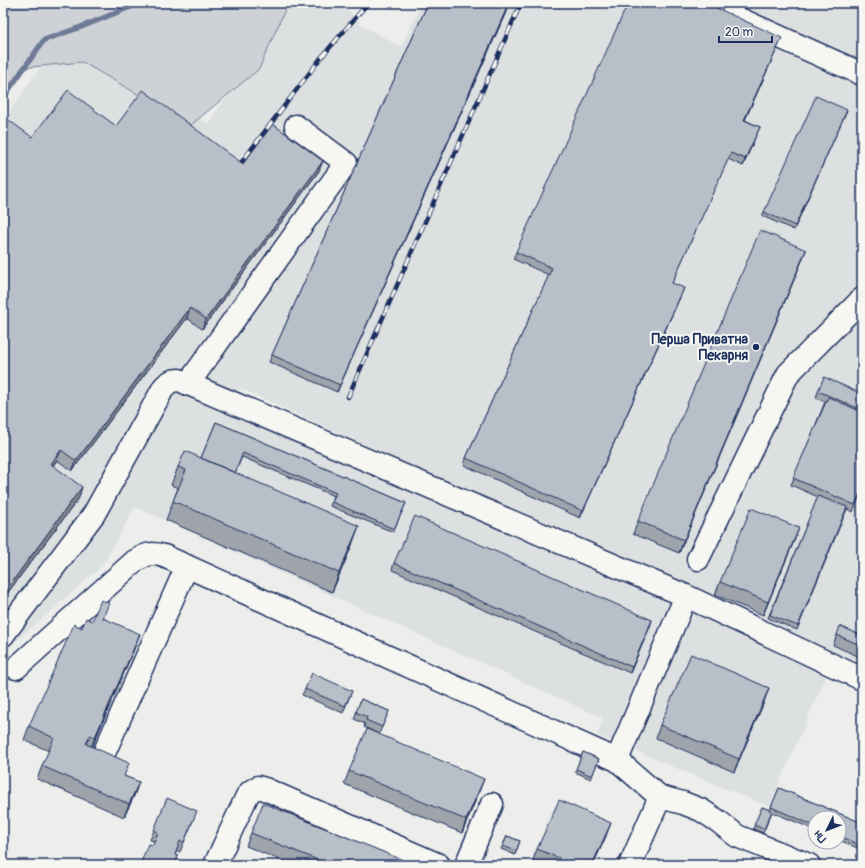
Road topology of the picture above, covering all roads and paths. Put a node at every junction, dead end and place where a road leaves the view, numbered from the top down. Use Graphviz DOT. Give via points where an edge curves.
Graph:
graph roads {
  1 [pos="704,3"];
  2 [pos="862,74"];
  3 [pos="296,126"];
  4 [pos="862,299"];
  5 [pos="188,384"];
  6 [pos="698,559"];
  7 [pos="187,566"];
  8 [pos="686,596"];
  9 [pos="3,635"];
  10 [pos="16,668"];
  11 [pos="862,678"];
  12 [pos="105,751"];
  13 [pos="617,760"];
  14 [pos="660,797"];
  15 [pos="492,804"];
  16 [pos="3,863"];
  17 [pos="6,865"];
  18 [pos="215,865"];
  19 [pos="439,865"];
  20 [pos="466,865"];
  21 [pos="630,865"];
  22 [pos="809,865"];
  1 -- 2 [label="street"];
  3 -- 5 [label="street" via="346,163"];
  4 -- 6 [label="street" via="788,374"];
  5 -- 8 [label="street"];
  5 -- 9 [label="street" via="174,380 164,387 94,514"];
  7 -- 10 [label="street" via="154,553 135,561"];
  7 -- 12 [label="street"];
  7 -- 13 [label="street"];
  8 -- 11 [label="street"];
  8 -- 13 [label="street"];
  13 -- 14 [label="street"];
  14 -- 21 [label="street"];
  14 -- 22 [label="street" via="701,810 737,836"];
  15 -- 20 [label="street"];
  16 -- 17 [label="path"];
  18 -- 19 [label="street" via="247,796 258,787"];
}
